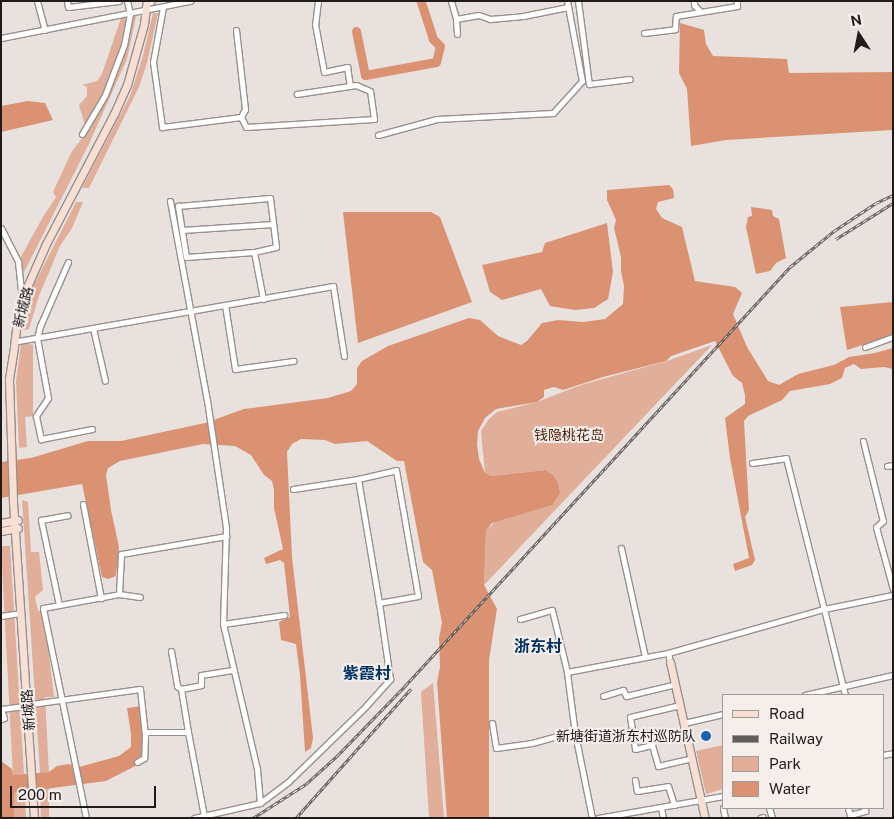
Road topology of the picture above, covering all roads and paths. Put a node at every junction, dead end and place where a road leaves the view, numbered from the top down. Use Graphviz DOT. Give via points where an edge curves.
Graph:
graph roads {
  1 [pos="37,1"];
  2 [pos="67,1"];
  3 [pos="119,1"];
  4 [pos="127,1"];
  5 [pos="190,1"];
  6 [pos="318,1"];
  7 [pos="451,1"];
  8 [pos="578,1"];
  9 [pos="694,1"];
  10 [pos="737,1"];
  11 [pos="150,4"];
  12 [pos="568,4"];
  13 [pos="163,6"];
  14 [pos="700,11"];
  15 [pos="130,14"];
  16 [pos="456,19"];
  17 [pos="45,30"];
  18 [pos="236,30"];
  19 [pos="644,33"];
  20 [pos="457,34"];
  21 [pos="1,38"];
  22 [pos="630,79"];
  23 [pos="350,86"];
  24 [pos="297,94"];
  25 [pos="241,117"];
  26 [pos="82,134"];
  27 [pos="378,135"];
  28 [pos="170,201"];
  29 [pos="273,224"];
  30 [pos="1,228"];
  31 [pos="182,230"];
  32 [pos="254,252"];
  33 [pos="68,262"];
  34 [pos="263,298"];
  35 [pos="23,302"];
  36 [pos="225,305"];
  37 [pos="190,311"];
  38 [pos="93,328"];
  39 [pos="893,337"];
  40 [pos="37,338"];
  41 [pos="18,342"];
  42 [pos="865,347"];
  43 [pos="344,356"];
  44 [pos="293,362"];
  45 [pos="106,381"];
  46 [pos="92,429"];
  47 [pos="863,441"];
  48 [pos="14,458"];
  49 [pos="752,463"];
  50 [pos="358,479"];
  51 [pos="293,488"];
  52 [pos="83,504"];
  53 [pos="68,515"];
  54 [pos="1,522"];
  55 [pos="16,524"];
  56 [pos="1,530"];
  57 [pos="226,536"];
  58 [pos="621,548"];
  59 [pos="893,589"];
  60 [pos="119,594"];
  61 [pos="893,595"];
  62 [pos="140,596"];
  63 [pos="100,598"];
  64 [pos="379,603"];
  65 [pos="59,606"];
  66 [pos="824,609"];
  67 [pos="21,613"];
  68 [pos="284,615"];
  69 [pos="1,616"];
  70 [pos="520,619"];
  71 [pos="223,624"];
  72 [pos="171,651"];
  73 [pos="668,653"];
  74 [pos="645,657"];
  75 [pos="670,662"];
  76 [pos="234,670"];
  77 [pos="566,672"];
  78 [pos="893,675"];
  79 [pos="676,684"];
  80 [pos="842,686"];
  81 [pos="181,689"];
  82 [pos="809,694"];
  83 [pos="845,694"];
  84 [pos="604,696"];
  85 [pos="62,699"];
  86 [pos="29,705"];
  87 [pos="680,705"];
  88 [pos="1,709"];
  89 [pos="722,714"];
  90 [pos="1,719"];
  91 [pos="492,723"];
  92 [pos="684,724"];
  93 [pos="575,731"];
  94 [pos="145,732"];
  95 [pos="188,732"];
  96 [pos="692,758"];
  97 [pos="137,762"];
  98 [pos="635,780"];
  99 [pos="722,796"];
  100 [pos="702,801"];
  101 [pos="260,803"];
  102 [pos="674,806"];
  103 [pos="661,808"];
  104 [pos="864,809"];
  105 [pos="204,816"];
  106 [pos="854,816"];
  107 [pos="34,818"];
  108 [pos="38,818"];
  109 [pos="86,818"];
  110 [pos="194,818"];
  111 [pos="592,818"];
  112 [pos="598,818"];
  113 [pos="663,818"];
  114 [pos="706,818"];
  1 -- 17 [label="street"];
  2 -- 3 [label="street" via="68,8"];
  4 -- 15 [label="street"];
  5 -- 13 [label="street"];
  6 -- 23 [label="street" via="315,24 324,72 347,67"];
  7 -- 16 [label="street"];
  8 -- 22 [label="street" via="589,84"];
  9 -- 14 [label="street"];
  10 -- 14 [label="street" via="737,6"];
  11 -- 13 [label="street"];
  11 -- 15 [label="street"];
  11 -- 35 [label="main road, 新城路" via="124,92 46,244"];
  11 -- 41 [label="main road, 新城路" via="130,86 49,246 31,288"];
  12 -- 16 [label="street" via="523,16"];
  12 -- 27 [label="street" via="582,81 553,113 437,119"];
  13 -- 25 [label="street" via="152,62 162,127"];
  14 -- 19 [label="street" via="676,16 675,29"];
  15 -- 17 [label="street"];
  15 -- 26 [label="street" via="124,45 106,95"];
  16 -- 20 [label="street"];
  17 -- 21 [label="street"];
  18 -- 25 [label="street" via="245,109"];
  23 -- 24 [label="street"];
  23 -- 25 [label="street" via="370,91 374,119 246,127"];
  28 -- 37 [label="street"];
  29 -- 31 [label="street"];
  29 -- 31 [label="street" via="270,198 178,206"];
  29 -- 32 [label="street" via="276,247"];
  30 -- 35 [label="street" via="18,262"];
  31 -- 32 [label="street" via="186,257"];
  32 -- 34 [label="street"];
  33 -- 40 [label="street"];
  34 -- 36 [label="street"];
  34 -- 43 [label="street" via="334,286"];
  35 -- 48 [label="main road, 新城路" via="17,321 9,379"];
  36 -- 37 [label="street"];
  36 -- 44 [label="street" via="235,369"];
  37 -- 38 [label="street"];
  37 -- 57 [label="street" via="208,406"];
  38 -- 40 [label="street"];
  38 -- 45 [label="street"];
  39 -- 42 [label="street"];
  40 -- 41 [label="street"];
  40 -- 46 [label="street" via="48,398 36,416 40,439"];
  41 -- 48 [label="main road, 新城路" via="13,379"];
  47 -- 59 [label="street" via="883,521 876,527"];
  48 -- 55 [label="main road, 新城路"];
  49 -- 66 [label="street" via="786,458"];
  50 -- 51 [label="street"];
  50 -- 64 [label="street"];
  50 -- 64 [label="street" via="396,470 418,596"];
  52 -- 63 [label="street"];
  53 -- 65 [label="street" via="41,520"];
  54 -- 55 [label="main road"];
  55 -- 56 [label="main road"];
  55 -- 67 [label="main road, 新城路"];
  55 -- 86 [label="main road, 新城路"];
  57 -- 60 [label="street" via="121,554"];
  57 -- 71 [label="street"];
  58 -- 74 [label="street"];
  60 -- 62 [label="street"];
  60 -- 63 [label="street"];
  61 -- 66 [label="street"];
  63 -- 65 [label="street"];
  64 -- 101 [label="street" via="390,679 288,782"];
  65 -- 85 [label="street" via="43,608"];
  66 -- 73 [label="street"];
  66 -- 80 [label="street"];
  67 -- 69 [label="street"];
  67 -- 86 [label="main road, 新城路"];
  68 -- 71 [label="street"];
  70 -- 77 [label="street" via="552,610"];
  71 -- 76 [label="street"];
  72 -- 81 [label="street" via="177,686"];
  73 -- 74 [label="street"];
  73 -- 75 [label="street"];
  74 -- 77 [label="street"];
  75 -- 79 [label="main road"];
  76 -- 81 [label="street" via="201,675 201,685"];
  76 -- 101 [label="street" via="257,769"];
  77 -- 93 [label="street"];
  78 -- 80 [label="street"];
  79 -- 84 [label="street" via="626,696 623,690"];
  79 -- 87 [label="main road"];
  80 -- 82 [label="street"];
  80 -- 83 [label="street"];
  81 -- 95 [label="street"];
  85 -- 86 [label="street"];
  85 -- 94 [label="street" via="140,689"];
  85 -- 109 [label="street"];
  86 -- 88 [label="street"];
  86 -- 107 [label="main road, 新城路"];
  86 -- 108 [label="main road, 新城路"];
  87 -- 92 [label="main road"];
  87 -- 96 [label="street" via="630,717 635,749 652,745 658,766"];
  88 -- 90 [label="street" via="4,718"];
  89 -- 92 [label="street"];
  91 -- 93 [label="street" via="496,748 532,743"];
  92 -- 96 [label="main road"];
  93 -- 111 [label="street"];
  94 -- 95 [label="street"];
  94 -- 97 [label="street" via="144,758"];
  95 -- 105 [label="street"];
  96 -- 100 [label="main road"];
  98 -- 102 [label="street" via="637,791 668,786"];
  99 -- 100 [label="street"];
  100 -- 102 [label="street"];
  100 -- 114 [label="main road"];
  101 -- 105 [label="street"];
  102 -- 103 [label="street"];
  103 -- 112 [label="street"];
  103 -- 113 [label="street"];
  104 -- 106 [label="street"];
  105 -- 110 [label="street"];
}
